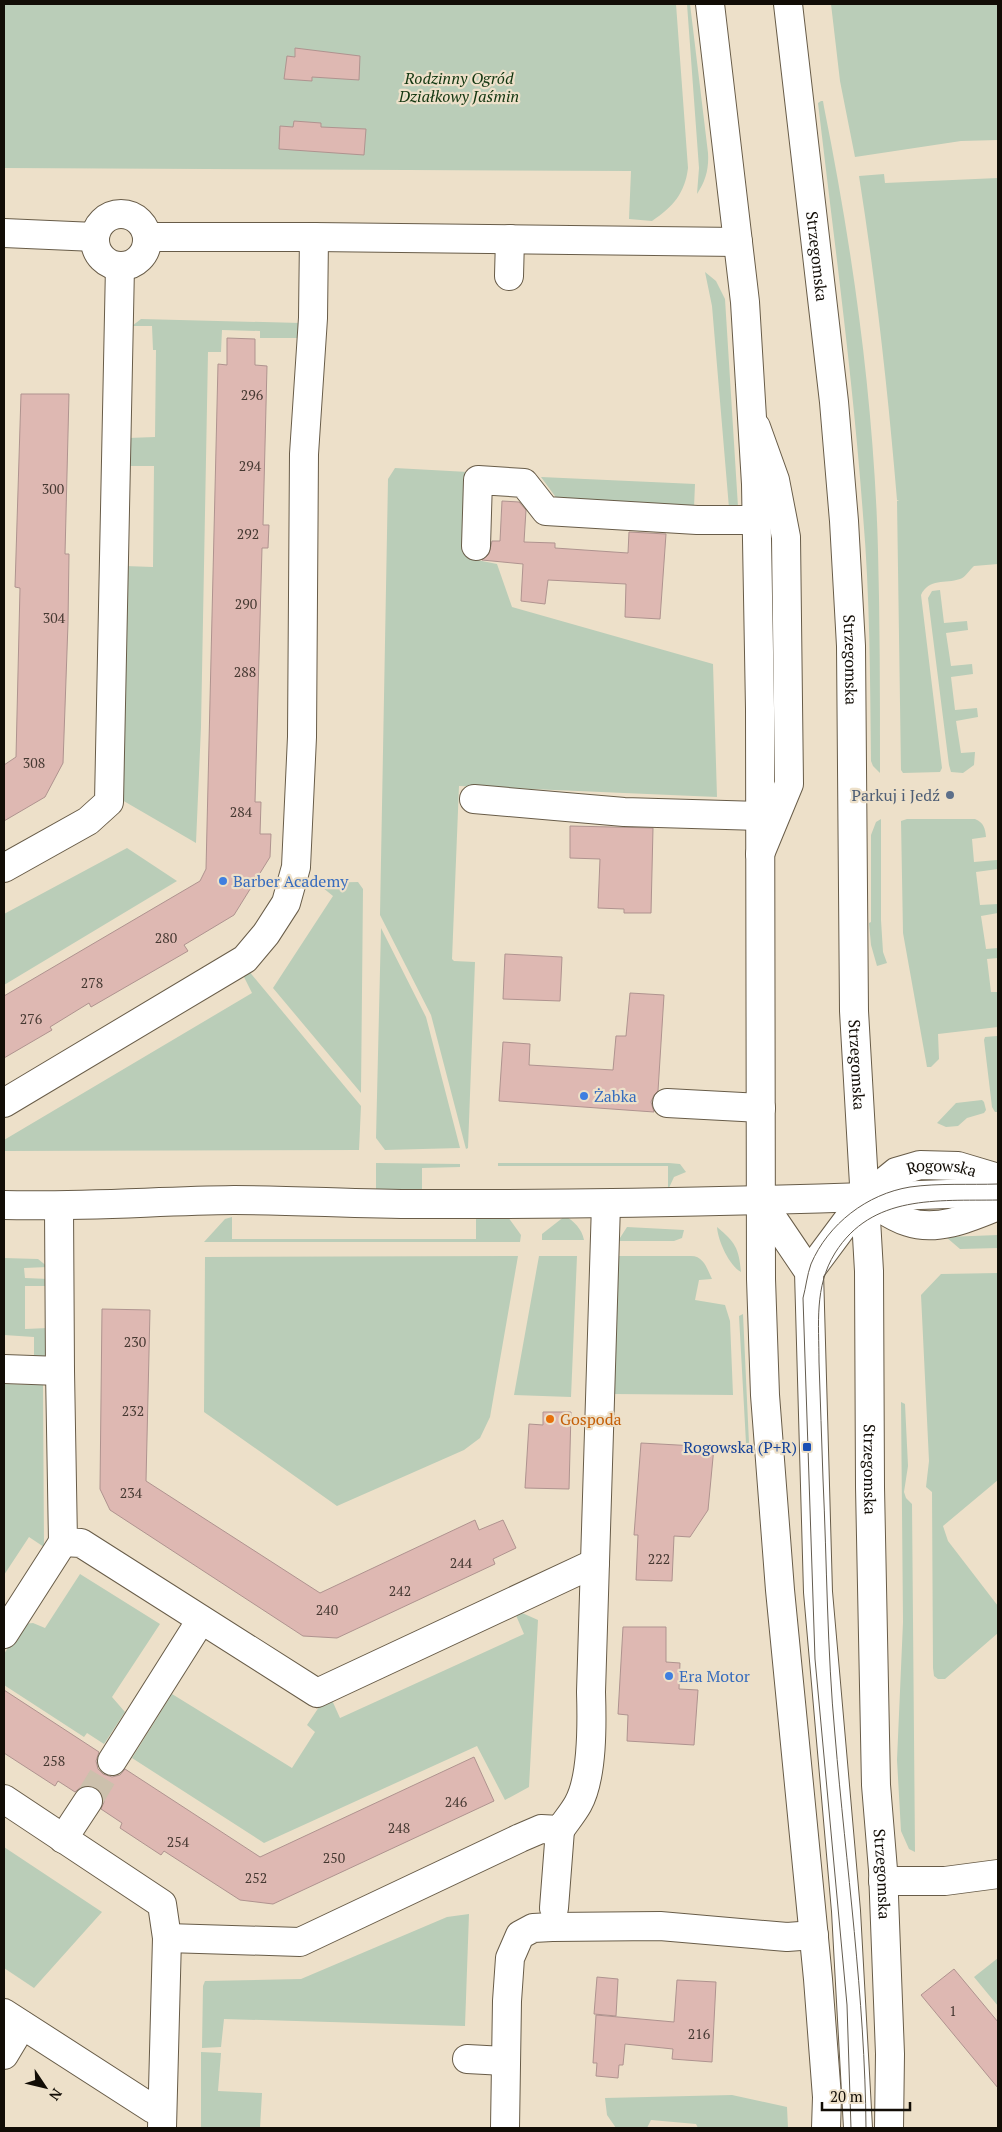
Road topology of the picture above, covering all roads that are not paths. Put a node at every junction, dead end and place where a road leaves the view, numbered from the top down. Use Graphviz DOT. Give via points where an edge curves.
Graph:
graph roads {
  1 [pos="710,4"];
  2 [pos="788,4"];
  3 [pos="4,233"];
  4 [pos="95,237"];
  5 [pos="147,237"];
  6 [pos="314,237"];
  7 [pos="510,238"];
  8 [pos="738,242"];
  9 [pos="120,266"];
  10 [pos="509,276"];
  11 [pos="753,419"];
  12 [pos="756,520"];
  13 [pos="476,546"];
  14 [pos="474,799"];
  15 [pos="760,816"];
  16 [pos="759,854"];
  17 [pos="4,868"];
  18 [pos="4,1103"];
  19 [pos="667,1103"];
  20 [pos="761,1108"];
  21 [pos="998,1178"];
  22 [pos="998,1192"];
  23 [pos="864,1198"];
  24 [pos="761,1201"];
  25 [pos="606,1204"];
  26 [pos="4,1205"];
  27 [pos="59,1206"];
  28 [pos="998,1206"];
  29 [pos="809,1272"];
  30 [pos="4,1369"];
  31 [pos="60,1371"];
  32 [pos="63,1542"];
  33 [pos="595,1563"];
  34 [pos="201,1620"];
  35 [pos="4,1634"];
  36 [pos="112,1760"];
  37 [pos="4,1799"];
  38 [pos="88,1801"];
  39 [pos="560,1830"];
  40 [pos="64,1839"];
  41 [pos="998,1874"];
  42 [pos="883,1881"];
  43 [pos="554,1908"];
  44 [pos="814,1935"];
  45 [pos="167,1938"];
  46 [pos="13,2019"];
  47 [pos="4,2055"];
  48 [pos="467,2059"];
  49 [pos="505,2061"];
  50 [pos="162,2119"];
  51 [pos="504,2128"];
  52 [pos="826,2128"];
  53 [pos="858,2128"];
  54 [pos="889,2128"];
  1 -- 8 [label="main road"];
  2 -- 23 [label="main road, Strzegomska" via="834,402 844,521 851,646 854,1011"];
  3 -- 4 [label="main road"];
  4 -- 5 [label="main road" via="100,223 118,213 137,219"];
  4 -- 9 [label="main road" via="98,253 104,260"];
  5 -- 6 [label="main road"];
  5 -- 9 [label="main road" via="142,256 134,263"];
  6 -- 7 [label="main road"];
  6 -- 18 [label="main road" via="313,318 304,454 302,737 296,867 286,903 246,959"];
  7 -- 8 [label="main road"];
  7 -- 10 [label="main road"];
  8 -- 11 [label="main road"];
  9 -- 17 [label="main road" via="109,802 88,821"];
  11 -- 12 [label="main road"];
  11 -- 16 [label="main road" via="775,480 786,537 789,784"];
  12 -- 13 [label="main road" via="697,520 546,511 524,483 478,480"];
  12 -- 15 [label="main road"];
  14 -- 15 [label="main road" via="624,812"];
  15 -- 16 [label="main road"];
  16 -- 20 [label="main road"];
  19 -- 20 [label="main road"];
  20 -- 24 [label="main road"];
  21 -- 23 [label="main road, Rogowska" via="958,1166 920,1165 896,1172"];
  22 -- 23 [label="main road"];
  23 -- 24 [label="main road"];
  23 -- 28 [label="main road" via="906,1221 919,1224 958,1222"];
  23 -- 29 [label="main road, Rogowska"];
  23 -- 42 [label="main road, Strzegomska" via="869,1282 876,1785"];
  24 -- 25 [label="main road"];
  24 -- 29 [label="main road"];
  24 -- 44 [label="main road" via="765,1395 780,1590"];
  25 -- 27 [label="main road" via="233,1200"];
  25 -- 33 [label="main road"];
  26 -- 27 [label="main road"];
  27 -- 31 [label="main road"];
  29 -- 53 [label="main road" via="818,1592 846,1911"];
  30 -- 31 [label="main road"];
  31 -- 32 [label="main road"];
  32 -- 34 [label="main road" via="80,1543"];
  32 -- 35 [label="main road"];
  33 -- 34 [label="main road" via="317,1693"];
  33 -- 39 [label="main road" via="592,1729 585,1782 578,1803"];
  34 -- 36 [label="main road"];
  37 -- 40 [label="main road"];
  38 -- 40 [label="main road"];
  39 -- 43 [label="main road"];
  39 -- 45 [label="main road" via="541,1829 520,1838 300,1942"];
  40 -- 45 [label="main road" via="162,1904"];
  41 -- 42 [label="main road" via="935,1882"];
  42 -- 54 [label="main road, Strzegomska" via="890,2054"];
  44 -- 49 [label="main road" via="787,1936 660,1926 533,1928 520,1935 510,1958"];
  44 -- 52 [label="main road" via="827,2097"];
  45 -- 50 [label="main road"];
  46 -- 47 [label="main road"];
  46 -- 50 [label="main road" via="153,2109"];
  48 -- 49 [label="main road"];
  49 -- 51 [label="main road"];
}
